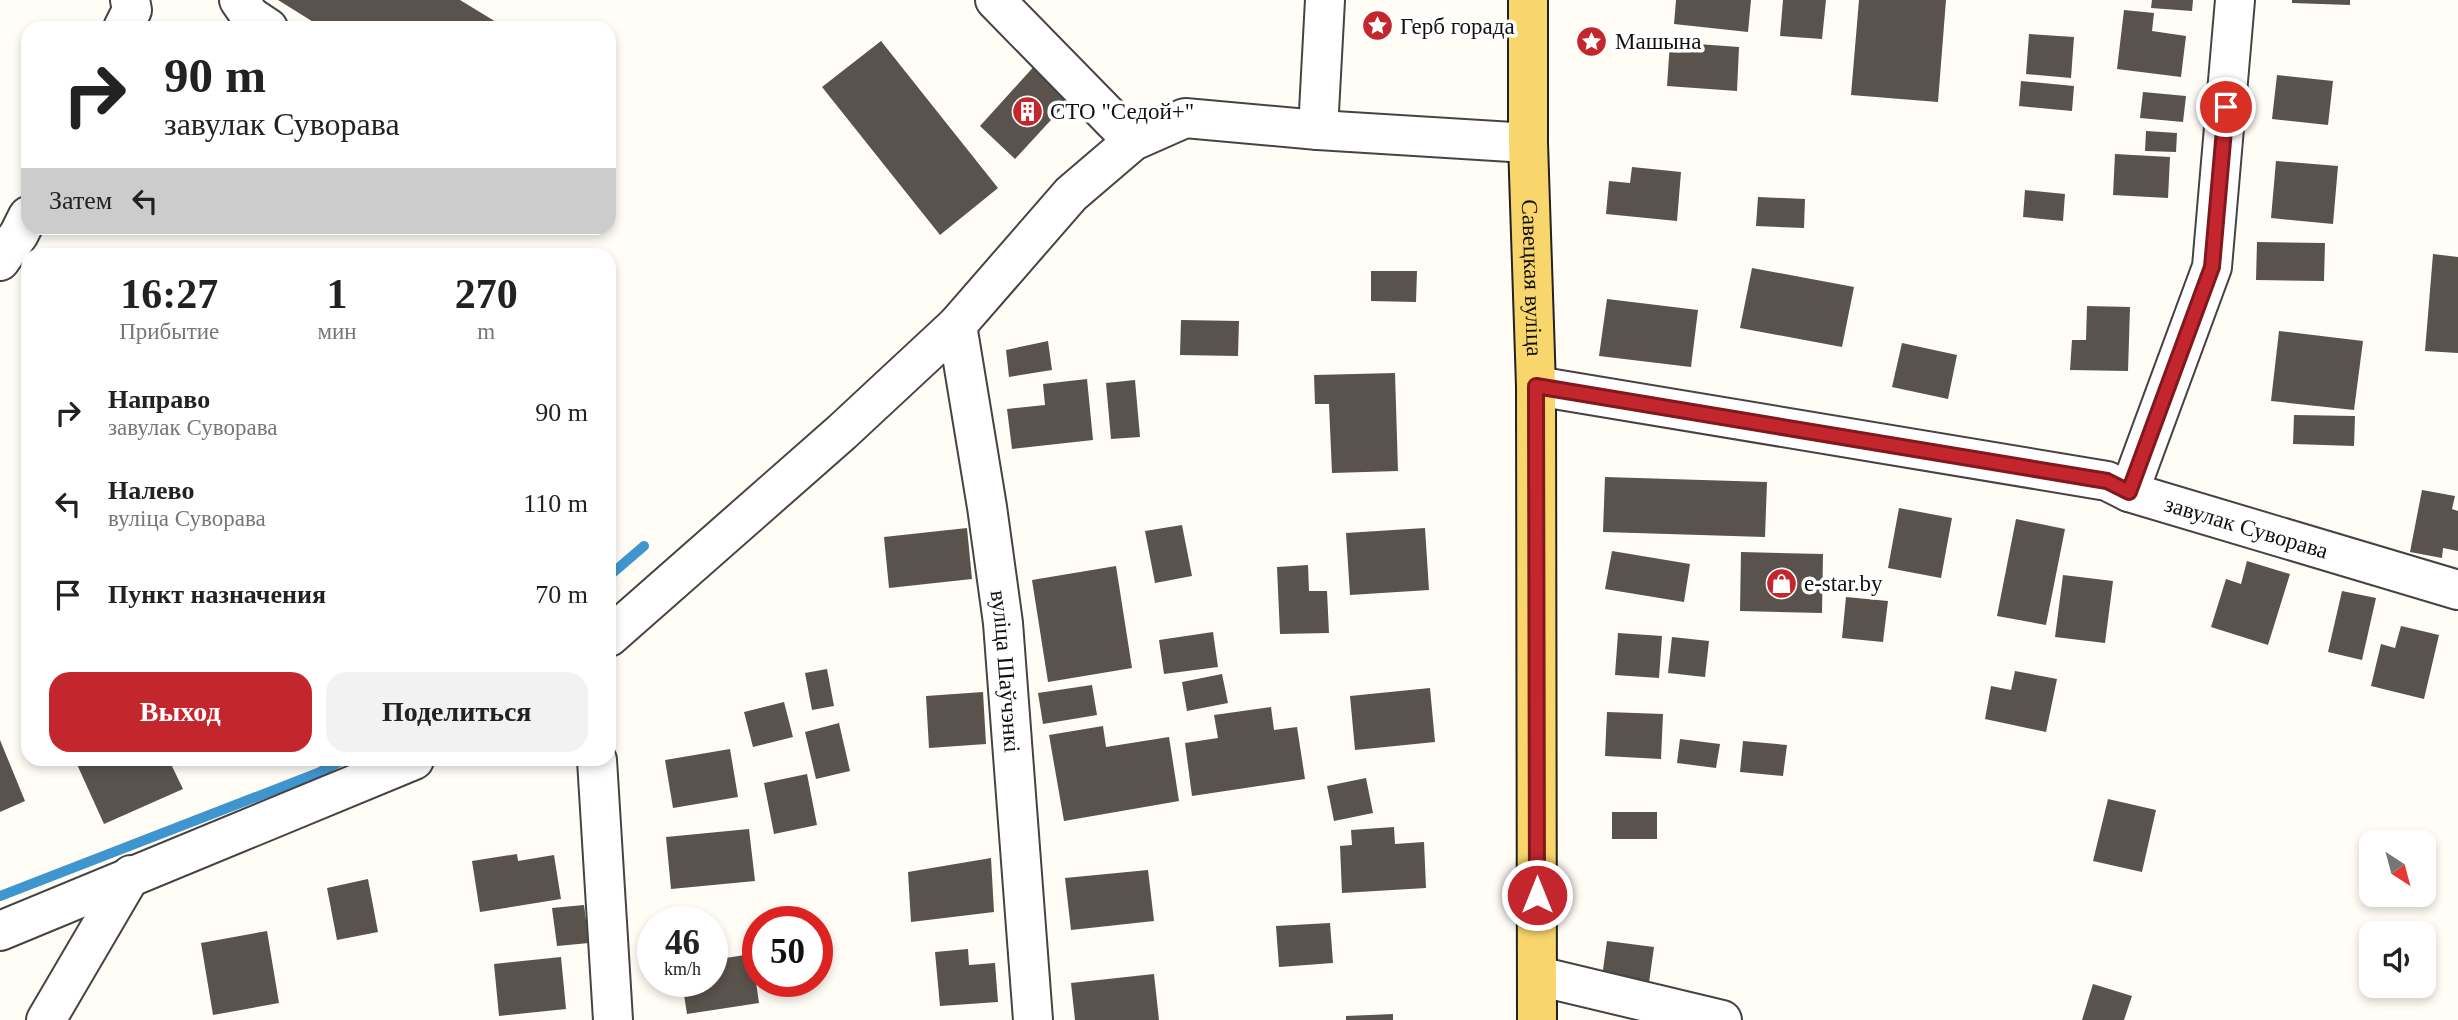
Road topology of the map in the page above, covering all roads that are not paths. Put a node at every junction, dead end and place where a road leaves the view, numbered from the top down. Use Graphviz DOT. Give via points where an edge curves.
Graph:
graph roads {
  1 [pos="130,0"];
  2 [pos="239,0"];
  3 [pos="995,0"];
  4 [pos="1325,0"];
  5 [pos="1528,0"];
  6 [pos="2235,0"];
  7 [pos="126,21"];
  8 [pos="258,21"];
  9 [pos="1318,130"];
  10 [pos="1133,141"];
  11 [pos="1528,143"];
  12 [pos="21,230"];
  13 [pos="0,261"];
  14 [pos="957,325"];
  15 [pos="1536,386"];
  16 [pos="2129,492"];
  17 [pos="2458,590"];
  18 [pos="616,631"];
  19 [pos="399,766"];
  20 [pos="597,766"];
  21 [pos="131,875"];
  22 [pos="0,931"];
  23 [pos="1538,976"];
  24 [pos="46,1020"];
  25 [pos="613,1020"];
  26 [pos="1033,1020"];
  27 [pos="1537,1020"];
  28 [pos="1722,1020"];
  1 -- 7 [label="street" via="132,10"];
  2 -- 8 [label="street"];
  3 -- 10 [label="street"];
  4 -- 9 [label="street"];
  5 -- 11 [label="main road, Савецкая вуліца"];
  6 -- 16 [label="street" via="2212,267"];
  9 -- 10 [label="street" via="1185,118"];
  9 -- 11 [label="street"];
  10 -- 14 [label="street" via="1071,194"];
  11 -- 15 [label="main road, Савецкая вуліца"];
  12 -- 13 [label="street"];
  14 -- 18 [label="street"];
  14 -- 26 [label="street, вуліца Шаўчэнкі" via="1003,623"];
  15 -- 16 [label="street, завулак Суворава" via="2107,481"];
  15 -- 23 [label="main road, Савецкая вуліца"];
  16 -- 17 [label="street, завулак Суворава"];
  19 -- 21 [label="street"];
  20 -- 25 [label="street"];
  21 -- 22 [label="street"];
  21 -- 24 [label="street"];
  23 -- 27 [label="main road, Савецкая вуліца"];
  23 -- 28 [label="street"];
}
